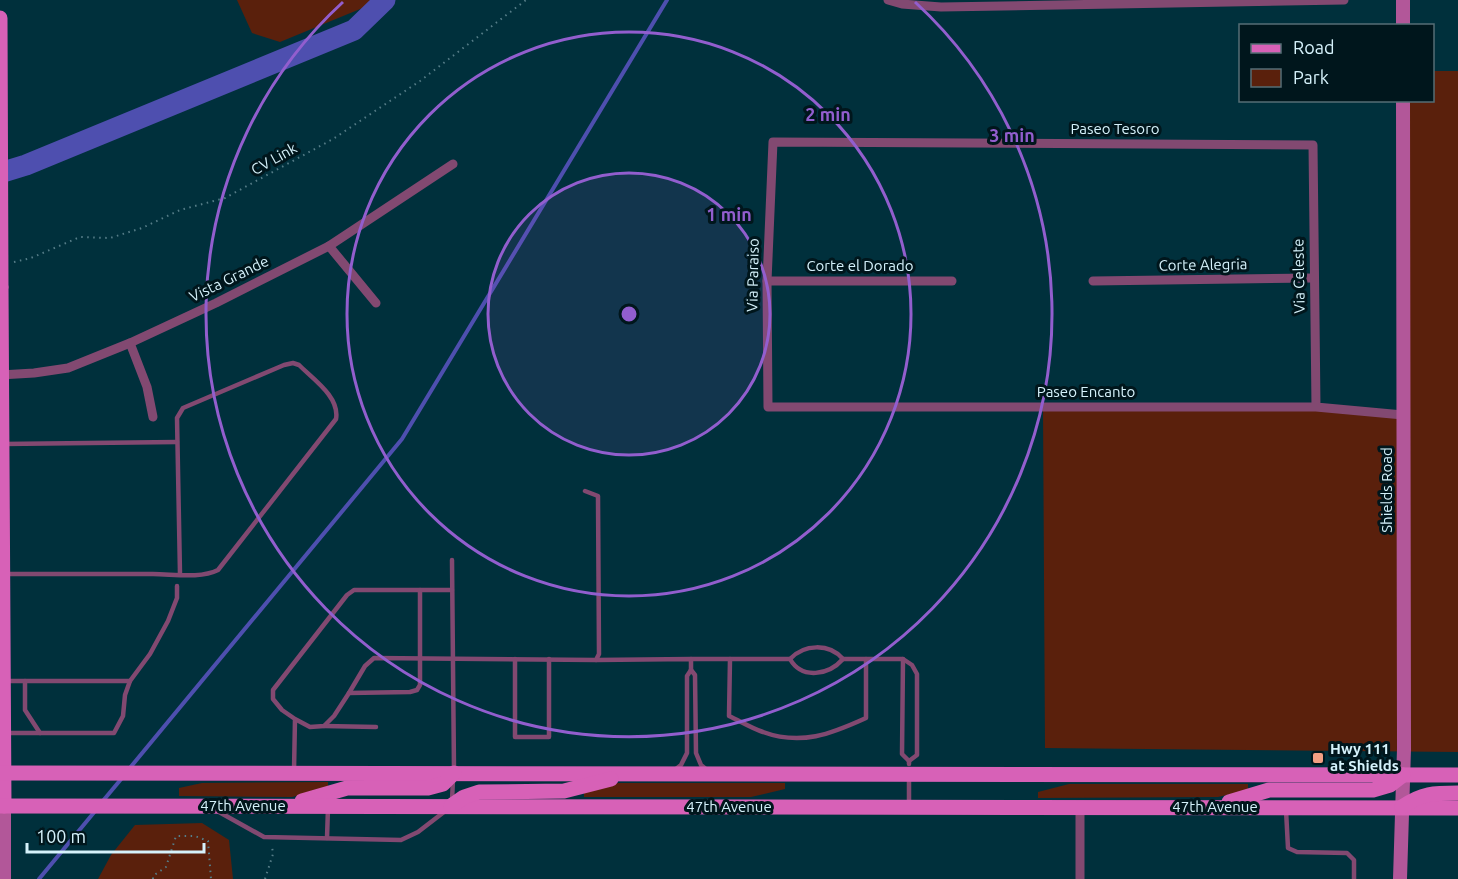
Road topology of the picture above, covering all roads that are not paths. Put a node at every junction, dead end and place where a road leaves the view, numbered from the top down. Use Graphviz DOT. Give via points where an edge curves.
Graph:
graph roads {
  1 [pos="888,0"];
  2 [pos="1344,0"];
  3 [pos="1403,0"];
  4 [pos="1114,3"];
  5 [pos="0,18"];
  6 [pos="1403,24"];
  7 [pos="1403,102"];
  8 [pos="773,142"];
  9 [pos="1313,145"];
  10 [pos="453,164"];
  11 [pos="329,246"];
  12 [pos="1314,279"];
  13 [pos="767,281"];
  14 [pos="952,281"];
  15 [pos="1093,281"];
  16 [pos="1,287"];
  17 [pos="376,303"];
  18 [pos="130,343"];
  19 [pos="0,375"];
  20 [pos="768,407"];
  21 [pos="1316,407"];
  22 [pos="1403,415"];
  23 [pos="153,417"];
  24 [pos="177,442"];
  25 [pos="1,444"];
  26 [pos="585,491"];
  27 [pos="452,560"];
  28 [pos="1,573"];
  29 [pos="180,574"];
  30 [pos="177,586"];
  31 [pos="420,590"];
  32 [pos="452,590"];
  33 [pos="420,658"];
  34 [pos="453,659"];
  35 [pos="515,659"];
  36 [pos="549,659"];
  37 [pos="691,659"];
  38 [pos="730,659"];
  39 [pos="790,659"];
  40 [pos="843,659"];
  41 [pos="866,659"];
  42 [pos="903,659"];
  43 [pos="596,660"];
  44 [pos="691,670"];
  45 [pos="3,681"];
  46 [pos="25,681"];
  47 [pos="130,681"];
  48 [pos="349,693"];
  49 [pos="296,719"];
  50 [pos="324,726"];
  51 [pos="376,726"];
  52 [pos="3,733"];
  53 [pos="40,733"];
  54 [pos="909,768"];
  55 [pos="2,773"];
  56 [pos="454,773"];
  57 [pos="294,774"];
  58 [pos="630,774"];
  59 [pos="670,774"];
  60 [pos="711,774"];
  61 [pos="1403,775"];
  62 [pos="1458,775"];
  63 [pos="1458,793"];
  64 [pos="2,806"];
  65 [pos="209,806"];
  66 [pos="282,806"];
  67 [pos="328,806"];
  68 [pos="451,806"];
  69 [pos="909,807"];
  70 [pos="1080,807"];
  71 [pos="1211,807"];
  72 [pos="1286,807"];
  73 [pos="1402,807"];
  74 [pos="1458,807"];
  75 [pos="327,838"];
  76 [pos="4,879"];
  77 [pos="1080,879"];
  78 [pos="1354,879"];
  79 [pos="1400,879"];
  1 -- 4 [label="street" via="941,7"];
  2 -- 4 [label="street"];
  3 -- 6 [label="street"];
  5 -- 16 [label="main road, bridge"];
  7 -- 22 [label="street, Shields Road"];
  8 -- 9 [label="street, Paseo Tesoro"];
  8 -- 13 [label="street, Via Paraiso"];
  9 -- 12 [label="street, Via Celeste"];
  10 -- 11 [label="street, Vista Grande"];
  11 -- 17 [label="street"];
  11 -- 18 [label="street, Vista Grande"];
  12 -- 15 [label="street, Corte Alegria"];
  12 -- 21 [label="street, Via Celeste"];
  13 -- 14 [label="street, Corte el Dorado"];
  13 -- 20 [label="street, Via Paraiso"];
  16 -- 19 [label="main road"];
  18 -- 19 [label="street, Vista Grande" via="68,368"];
  18 -- 23 [label="street" via="147,387"];
  19 -- 25 [label="main road"];
  20 -- 21 [label="street, Paseo Encanto"];
  21 -- 22 [label="street, Paseo Encanto"];
  22 -- 61 [label="street, Shields Road"];
  24 -- 25 [label="lane"];
  24 -- 29 [label="lane"];
  24 -- 29 [label="lane" via="177,418 183,408 293,363 334,400 338,410 336,419 218,570 210,574"];
  25 -- 28 [label="main road"];
  26 -- 43 [label="lane" via="598,496"];
  27 -- 32 [label="lane"];
  28 -- 29 [label="lane"];
  28 -- 45 [label="main road"];
  30 -- 47 [label="lane" via="168,621"];
  31 -- 32 [label="lane"];
  31 -- 33 [label="lane"];
  31 -- 49 [label="lane" via="362,589 347,595 273,690 273,699"];
  32 -- 34 [label="lane"];
  33 -- 34 [label="lane"];
  33 -- 48 [label="lane" via="374,658"];
  33 -- 48 [label="lane" via="417,690"];
  34 -- 35 [label="lane"];
  34 -- 56 [label="lane"];
  35 -- 36 [label="lane"];
  35 -- 36 [label="lane" via="515,737 549,737"];
  36 -- 43 [label="lane"];
  37 -- 38 [label="lane"];
  37 -- 43 [label="lane"];
  37 -- 44 [label="lane"];
  38 -- 39 [label="lane"];
  38 -- 41 [label="lane" via="729,716 764,733 798,739 832,733 866,718"];
  39 -- 40 [label="lane" via="800,651 817,647 833,650"];
  39 -- 40 [label="lane" via="799,669 816,674 832,669"];
  40 -- 41 [label="lane"];
  41 -- 42 [label="lane"];
  42 -- 54 [label="lane" via="902,754"];
  42 -- 54 [label="lane" via="918,674 917,755"];
  44 -- 59 [label="lane" via="687,676 687,753"];
  44 -- 60 [label="lane" via="695,675 696,753"];
  45 -- 46 [label="lane"];
  45 -- 52 [label="main road"];
  46 -- 47 [label="lane"];
  46 -- 53 [label="lane" via="25,710"];
  47 -- 53 [label="lane" via="123,716 114,733"];
  48 -- 50 [label="lane"];
  49 -- 50 [label="lane" via="310,727"];
  49 -- 57 [label="lane"];
  50 -- 51 [label="lane"];
  52 -- 53 [label="lane"];
  52 -- 55 [label="main road"];
  54 -- 60 [label="main road"];
  54 -- 61 [label="main road"];
  54 -- 69 [label="lane"];
  55 -- 57 [label="main road"];
  55 -- 64 [label="main road"];
  56 -- 57 [label="main road"];
  56 -- 58 [label="main road"];
  56 -- 66 [label="main road" via="443,784 428,789 347,788"];
  56 -- 68 [label="lane"];
  58 -- 59 [label="main road"];
  58 -- 68 [label="main road" via="564,791 479,792"];
  59 -- 60 [label="main road"];
  61 -- 62 [label="main road"];
  61 -- 71 [label="main road" via="1390,785 1373,790 1269,790"];
  61 -- 73 [label="street, Shields Road"];
  63 -- 73 [label="main road" via="1432,793 1416,797"];
  64 -- 65 [label="main road, 47th Avenue"];
  64 -- 76 [label="street"];
  65 -- 66 [label="main road, 47th Avenue"];
  65 -- 75 [label="lane" via="264,837"];
  66 -- 67 [label="main road, 47th Avenue"];
  67 -- 68 [label="main road, 47th Avenue"];
  67 -- 75 [label="lane"];
  68 -- 69 [label="main road, 47th Avenue"];
  68 -- 75 [label="lane" via="401,840"];
  69 -- 70 [label="main road, 47th Avenue"];
  70 -- 71 [label="main road, 47th Avenue"];
  70 -- 77 [label="street"];
  71 -- 72 [label="main road, 47th Avenue"];
  72 -- 73 [label="main road, 47th Avenue"];
  72 -- 78 [label="lane" via="1288,848 1297,852 1347,853 1354,860"];
  73 -- 74 [label="main road, 47th Avenue"];
  73 -- 79 [label="street, Shields Road"];
}
